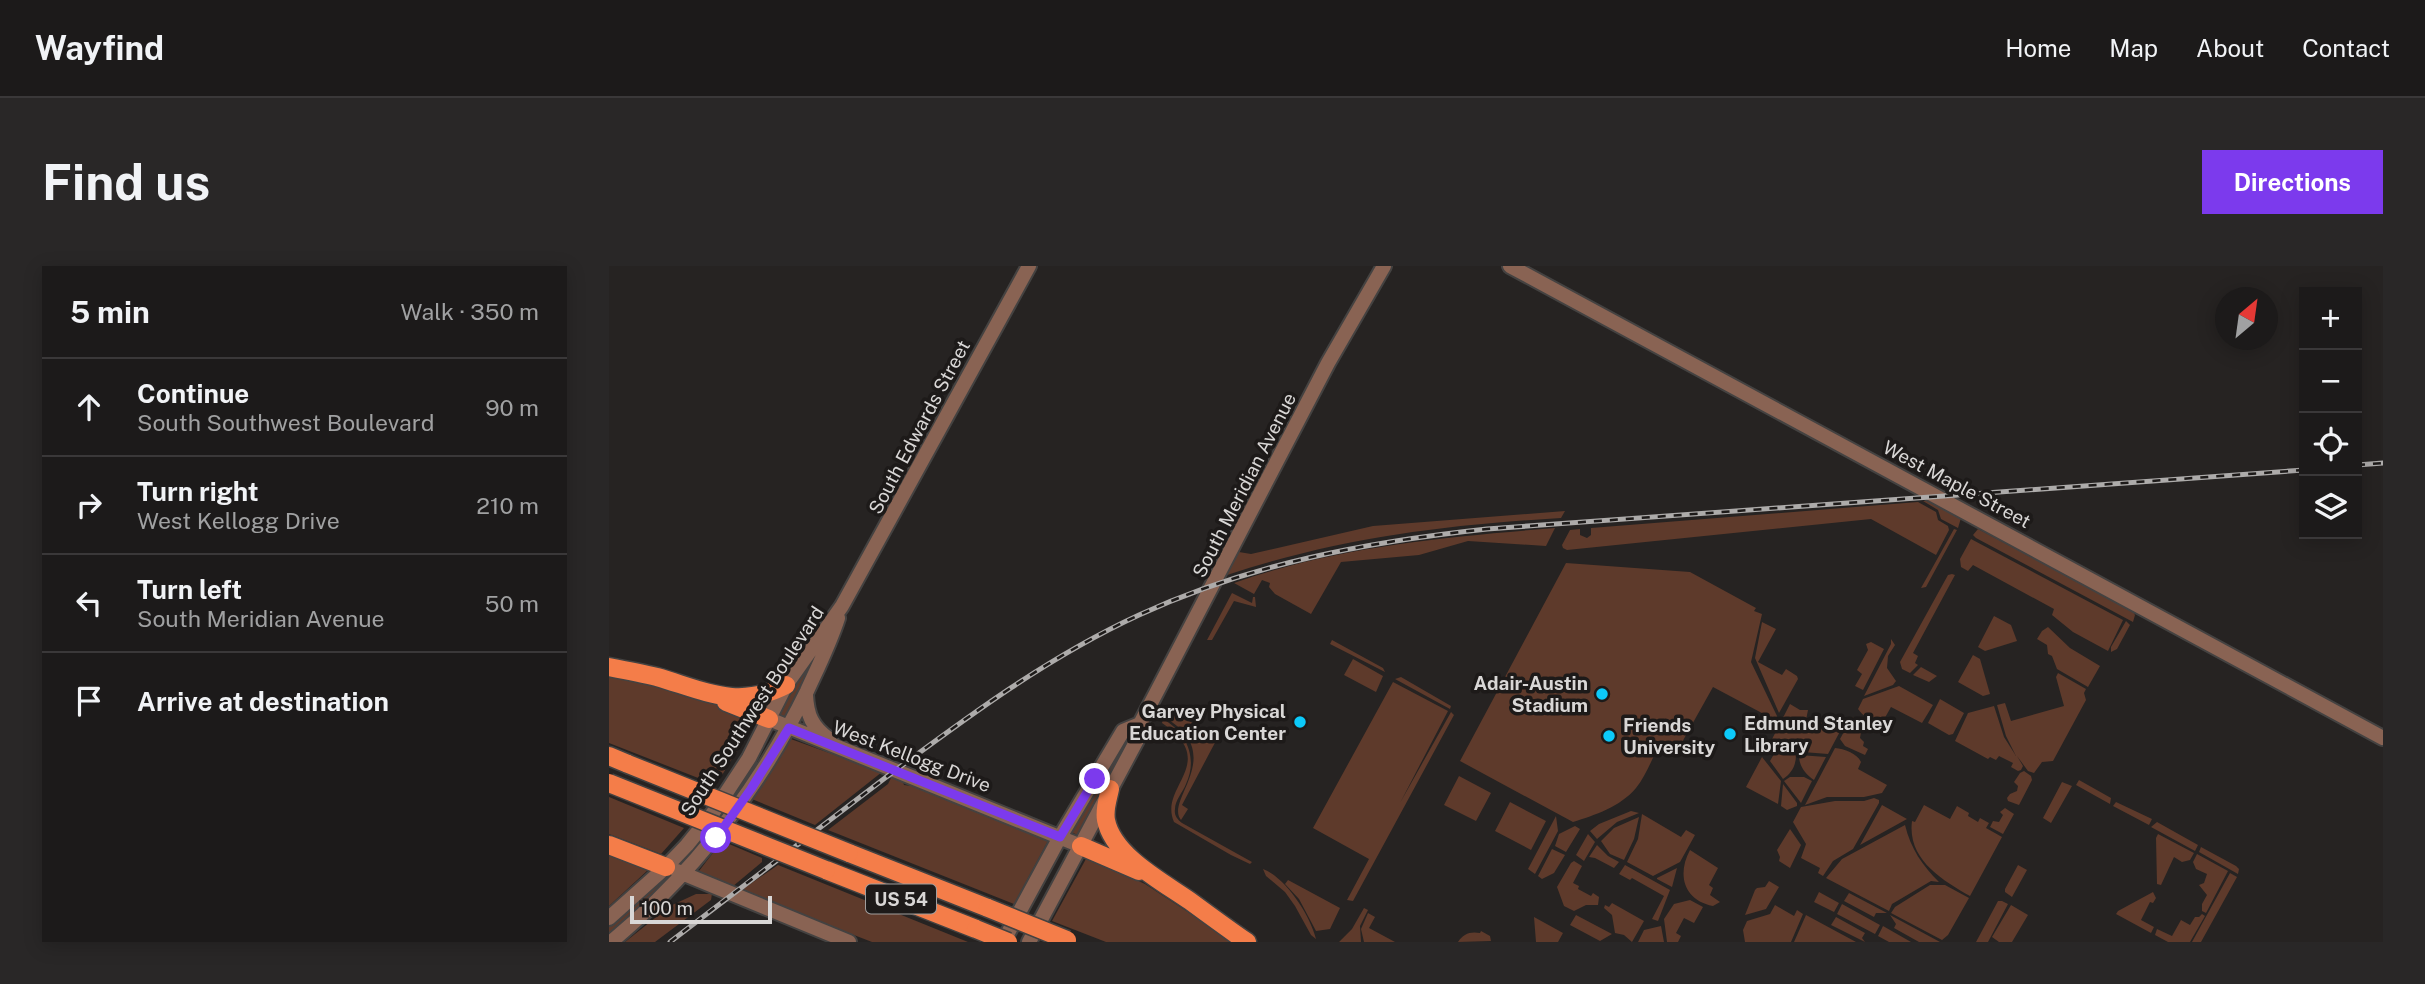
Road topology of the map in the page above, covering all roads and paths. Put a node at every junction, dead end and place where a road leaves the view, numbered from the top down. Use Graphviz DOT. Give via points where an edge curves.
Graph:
graph roads {
  1 [pos="1029,266"];
  2 [pos="1384,266"];
  3 [pos="1510,266"];
  4 [pos="842,606"];
  5 [pos="609,667"];
  6 [pos="786,685"];
  7 [pos="702,692"];
  8 [pos="806,692"];
  9 [pos="769,719"];
  10 [pos="1140,724"];
  11 [pos="789,728"];
  12 [pos="2383,738"];
  13 [pos="851,754"];
  14 [pos="609,756"];
  15 [pos="609,783"];
  16 [pos="1110,789"];
  17 [pos="1060,837"];
  18 [pos="609,845"];
  19 [pos="1081,846"];
  20 [pos="666,867"];
  21 [pos="685,874"];
  22 [pos="1152,876"];
  23 [pos="609,918"];
  24 [pos="1069,941"];
  25 [pos="611,942"];
  26 [pos="849,942"];
  27 [pos="1005,942"];
  28 [pos="1029,942"];
  29 [pos="1247,942"];
  1 -- 4 [label="main road, South Edwards Street"];
  2 -- 10 [label="main road, South Meridian Avenue" via="1328,363"];
  3 -- 12 [label="main road, West Maple Street"];
  4 -- 6 [label="main road, South Southwest Boulevard"];
  4 -- 8 [label="main road, South Southwest Boulevard"];
  5 -- 7 [label="highway"];
  6 -- 7 [label="highway" via="769,694 741,699"];
  6 -- 9 [label="main road, South Southwest Boulevard"];
  7 -- 9 [label="highway"];
  8 -- 11 [label="main road, South Southwest Boulevard"];
  8 -- 13 [label="main road" via="813,725"];
  9 -- 11 [label="main road, West Kellogg Drive"];
  9 -- 20 [label="main road, South Southwest Boulevard" via="713,813"];
  10 -- 16 [label="main road, South Meridian Avenue" via="1137,740"];
  10 -- 17 [label="main road, South Meridian Avenue" via="1122,731"];
  11 -- 13 [label="main road, West Kellogg Drive"];
  11 -- 21 [label="main road, South Southwest Boulevard" via="751,789"];
  13 -- 17 [label="main road, West Kellogg Drive"];
  14 -- 24 [label="highway, US 54, bridge"];
  15 -- 27 [label="highway, US 54, bridge"];
  16 -- 19 [label="main road, South Meridian Avenue"];
  16 -- 22 [label="highway" via="1105,808 1111,834"];
  17 -- 19 [label="main road, West Kellogg Drive"];
  17 -- 27 [label="main road, South Meridian Avenue"];
  18 -- 20 [label="highway"];
  19 -- 22 [label="highway"];
  19 -- 28 [label="main road, South Meridian Avenue"];
  20 -- 21 [label="main road"];
  20 -- 23 [label="main road, South Southwest Boulevard"];
  21 -- 25 [label="main road, South Southwest Boulevard"];
  21 -- 26 [label="main road"];
  22 -- 29 [label="highway"];
}
